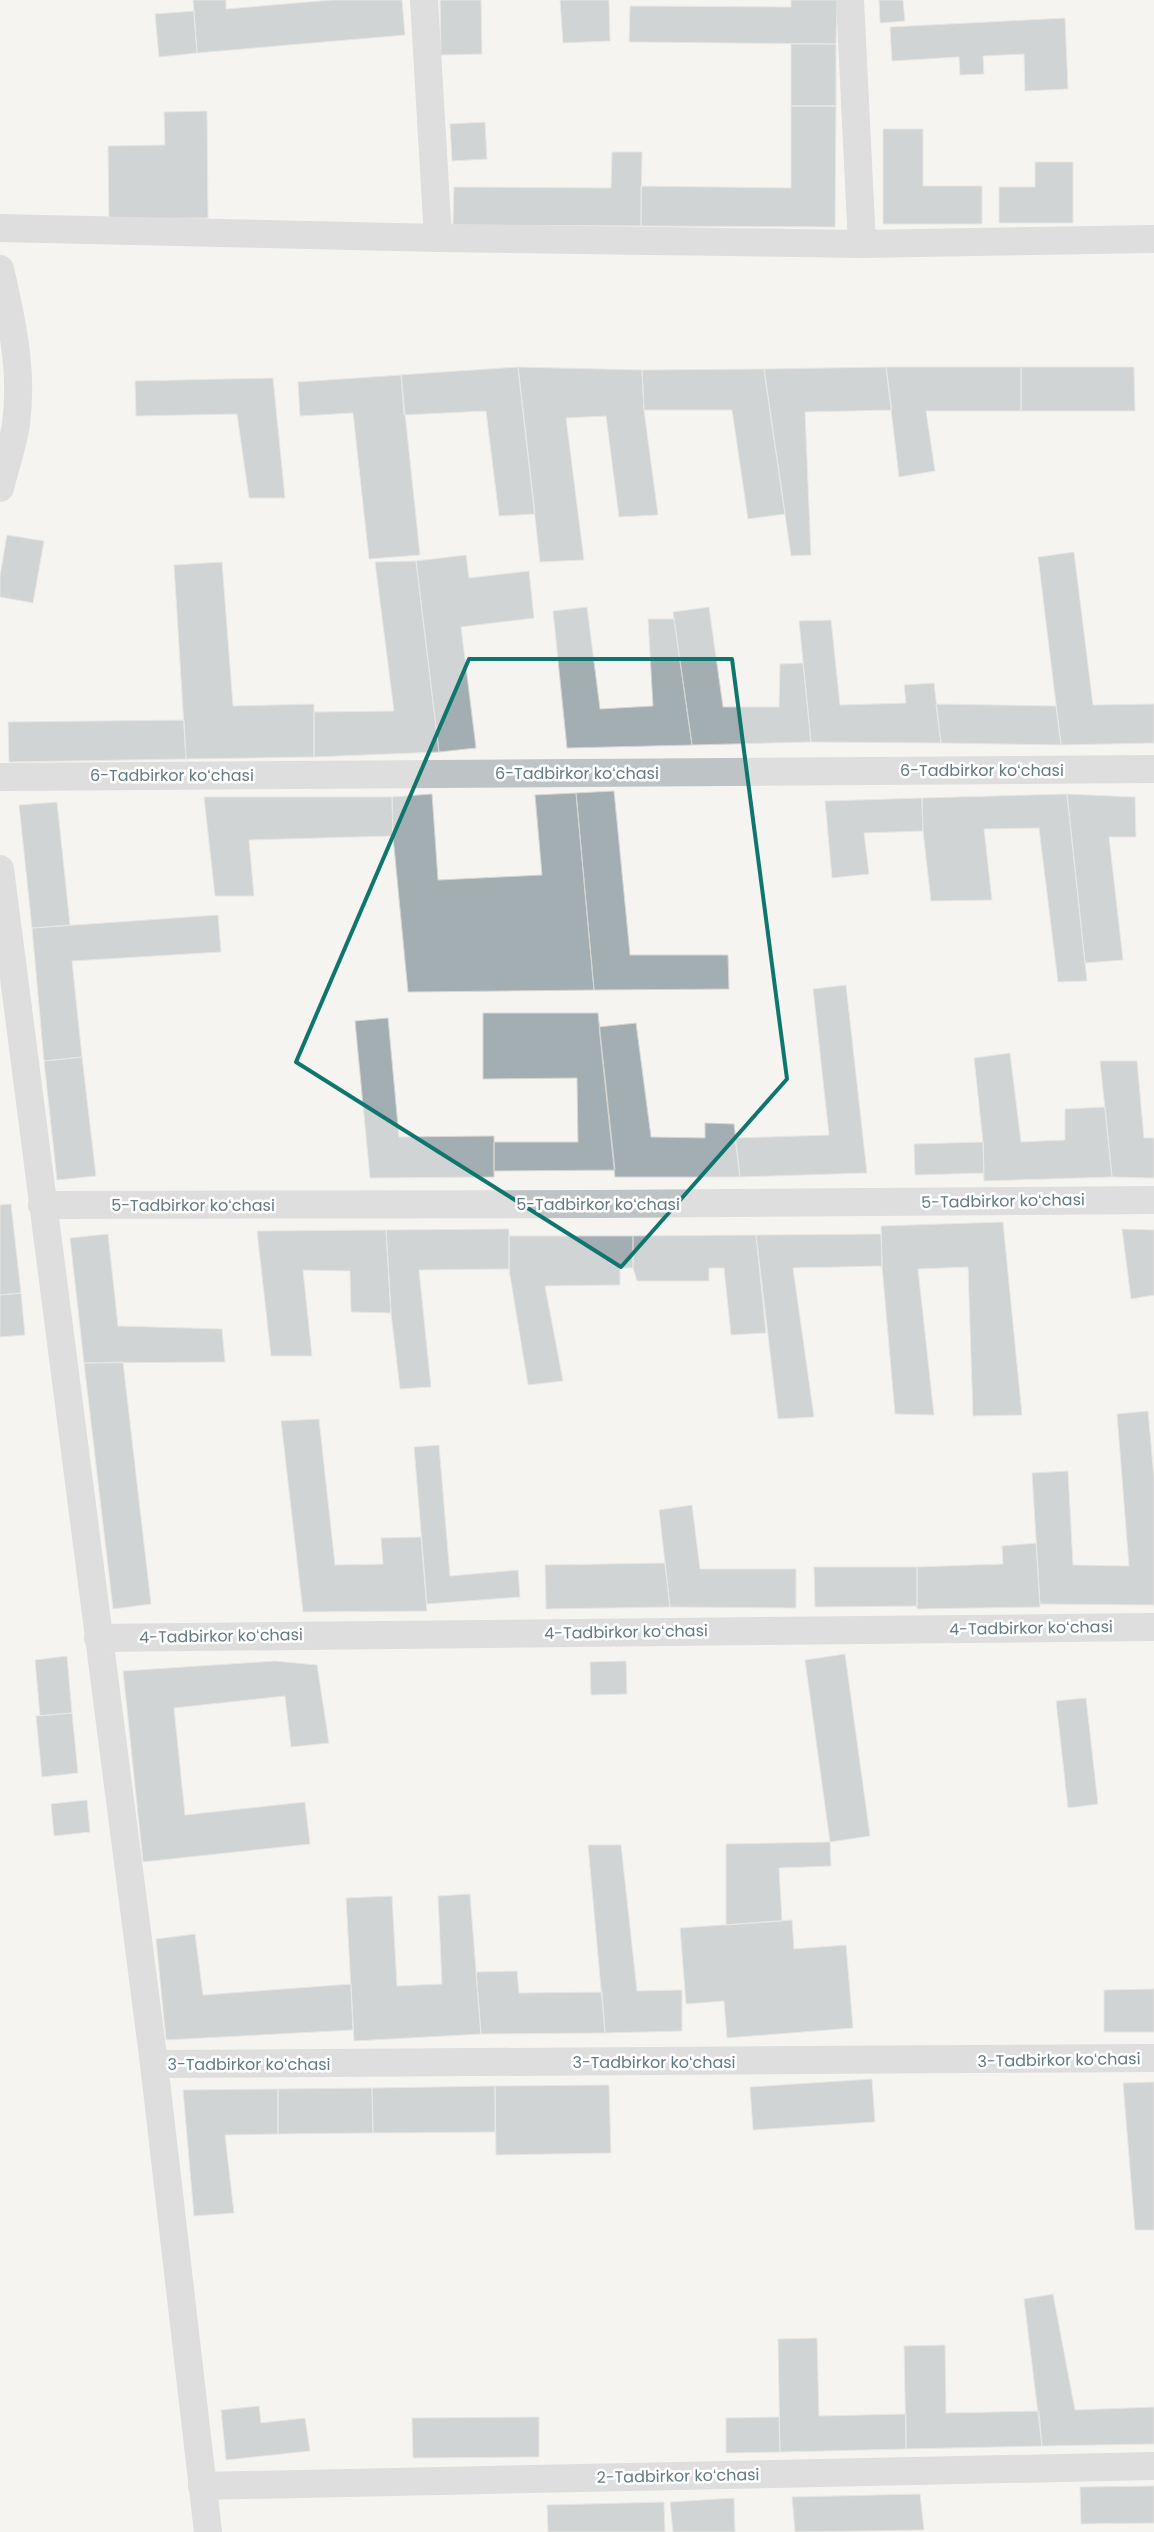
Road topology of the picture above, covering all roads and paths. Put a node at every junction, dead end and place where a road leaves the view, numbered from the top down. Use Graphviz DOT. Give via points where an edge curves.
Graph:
graph roads {
  1 [pos="424,0"];
  2 [pos="850,0"];
  3 [pos="0,228"];
  4 [pos="438,238"];
  5 [pos="1154,239"];
  6 [pos="862,244"];
  7 [pos="0,269"];
  8 [pos="0,488"];
  9 [pos="1154,769"];
  10 [pos="0,776"];
  11 [pos="0,869"];
  12 [pos="1154,1200"];
  13 [pos="42,1205"];
  14 [pos="1154,1627"];
  15 [pos="98,1638"];
  16 [pos="1154,2058"];
  17 [pos="154,2064"];
  18 [pos="1154,2466"];
  19 [pos="202,2486"];
  20 [pos="208,2532"];
  1 -- 4 [label="street"];
  2 -- 6 [label="street"];
  3 -- 4 [label="street"];
  4 -- 6 [label="street"];
  5 -- 6 [label="street"];
  7 -- 8 [label="street" via="14,331 19,386 16,426"];
  9 -- 10 [label="street, 6-Tadbirkor koʻchasi"];
  11 -- 13 [label="street"];
  12 -- 13 [label="street, 5-Tadbirkor koʻchasi"];
  13 -- 15 [label="street"];
  14 -- 15 [label="street, 4-Tadbirkor koʻchasi"];
  15 -- 17 [label="street"];
  16 -- 17 [label="street, 3-Tadbirkor koʻchasi"];
  17 -- 19 [label="street"];
  18 -- 19 [label="street, 2-Tadbirkor koʻchasi"];
  19 -- 20 [label="street"];
}
